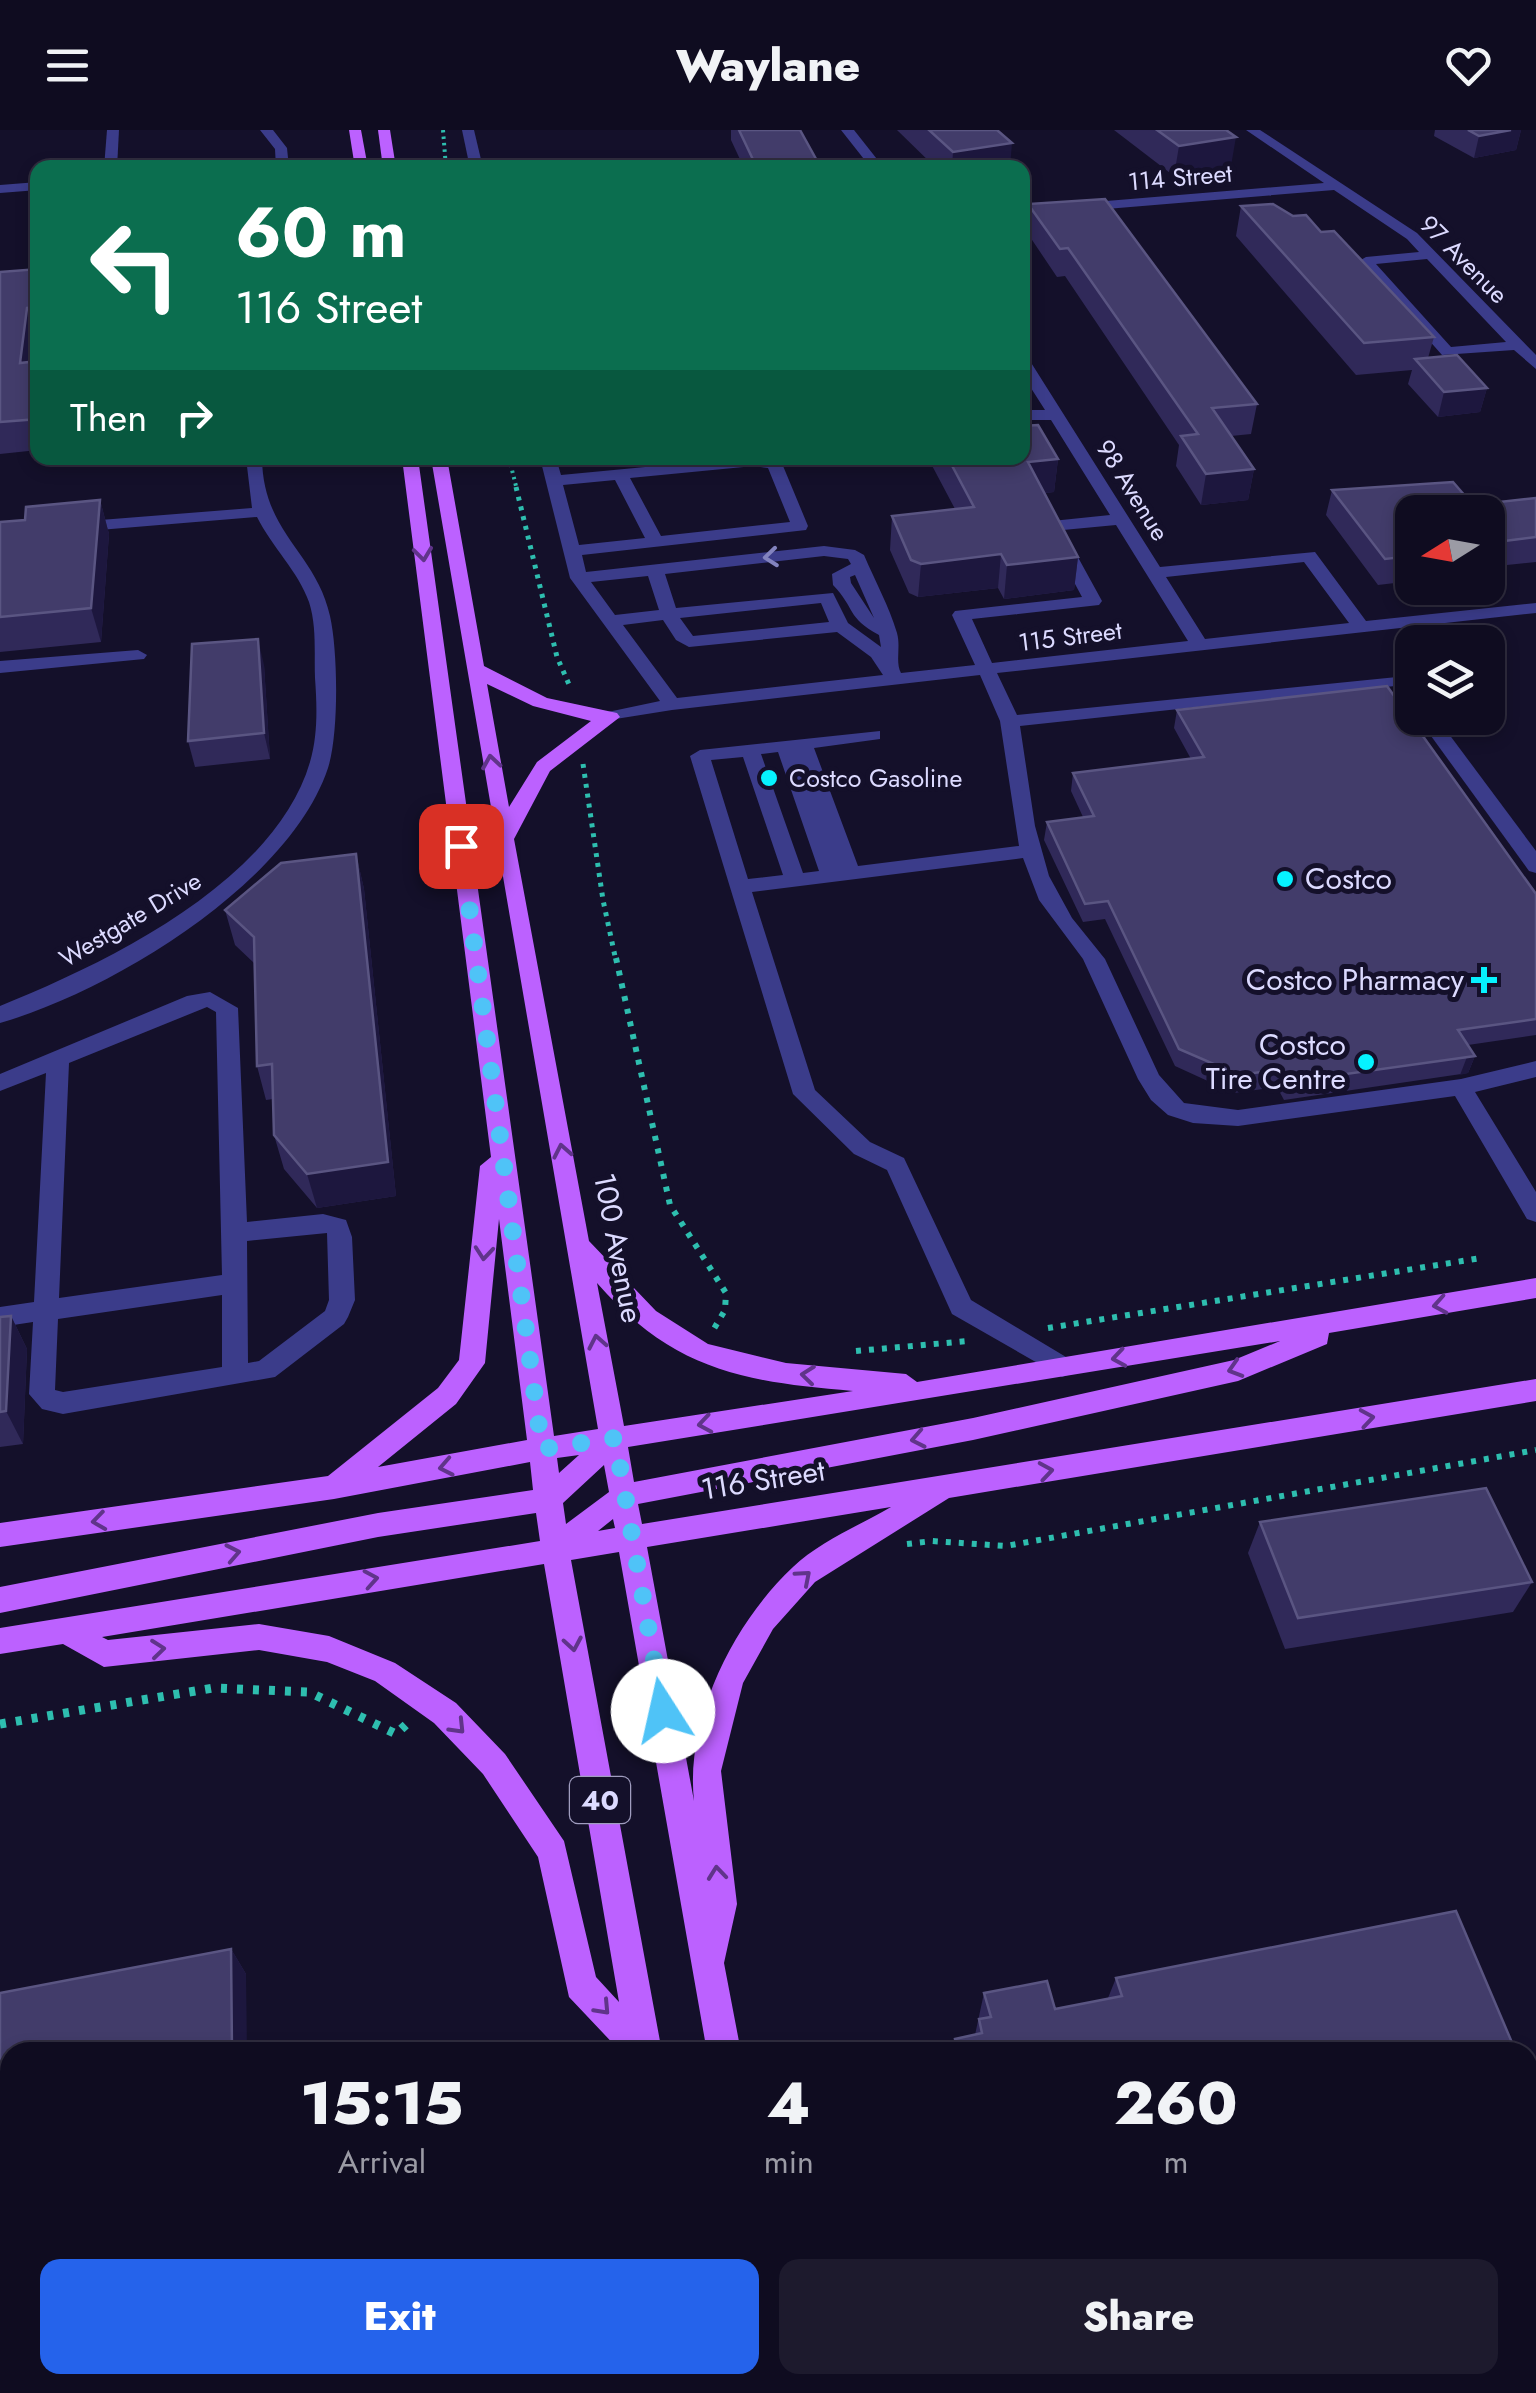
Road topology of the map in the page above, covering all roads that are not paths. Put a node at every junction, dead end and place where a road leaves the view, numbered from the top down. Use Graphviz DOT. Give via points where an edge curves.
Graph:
graph roads {
  1 [pos="114,130"];
  2 [pos="266,130"];
  3 [pos="355,130"];
  4 [pos="384,130"];
  5 [pos="468,130"];
  6 [pos="847,130"];
  7 [pos="1252,130"];
  8 [pos="111,160"];
  9 [pos="283,160"];
  10 [pos="361,160"];
  11 [pos="389,160"];
  12 [pos="476,160"];
  13 [pos="871,160"];
  14 [pos="1340,186"];
  15 [pos="30,187"];
  16 [pos="0,189"];
  17 [pos="1030,211"];
  18 [pos="1429,255"];
  19 [pos="1518,346"];
  20 [pos="1536,364"];
  21 [pos="1030,373"];
  22 [pos="1030,415"];
  23 [pos="1056,415"];
  24 [pos="254,465"];
  25 [pos="411,465"];
  26 [pos="441,465"];
  27 [pos="550,465"];
  28 [pos="713,465"];
  29 [pos="775,465"];
  30 [pos="620,474"];
  31 [pos="554,481"];
  32 [pos="262,512"];
  33 [pos="1122,519"];
  34 [pos="56,528"];
  35 [pos="656,542"];
  36 [pos="572,551"];
  37 [pos="860,567"];
  38 [pos="655,569"];
  39 [pos="1156,573"];
  40 [pos="818,575"];
  41 [pos="579,578"];
  42 [pos="1536,608"];
  43 [pos="671,614"];
  44 [pos="863,619"];
  45 [pos="608,620"];
  46 [pos="840,626"];
  47 [pos="1361,627"];
  48 [pos="887,632"];
  49 [pos="1200,645"];
  50 [pos="138,655"];
  51 [pos="0,668"];
  52 [pos="475,669"];
  53 [pos="986,671"];
  54 [pos="892,672"];
  55 [pos="1395,681"];
  56 [pos="672,704"];
  57 [pos="610,717"];
  58 [pos="1010,721"];
  59 [pos="1440,735"];
  60 [pos="873,736"];
  61 [pos="768,748"];
  62 [pos="504,839"];
  63 [pos="1029,851"];
  64 [pos="1536,866"];
  65 [pos="804,879"];
  66 [pos="0,1015"];
  67 [pos="58,1058"];
  68 [pos="1536,1068"];
  69 [pos="0,1082"];
  70 [pos="1461,1087"];
  71 [pos="496,1121"];
  72 [pos="1536,1214"];
  73 [pos="235,1233"];
  74 [pos="580,1247"];
  75 [pos="235,1284"];
  76 [pos="1536,1288"];
  77 [pos="45,1311"];
  78 [pos="0,1317"];
  79 [pos="1358,1320"];
  80 [pos="1062,1367"];
  81 [pos="235,1376"];
  82 [pos="940,1389"];
  83 [pos="1536,1390"];
  84 [pos="615,1438"];
  85 [pos="542,1449"];
  86 [pos="950,1486"];
  87 [pos="334,1488"];
  88 [pos="625,1495"];
  89 [pos="549,1499"];
  90 [pos="0,1535"];
  91 [pos="633,1535"];
  92 [pos="555,1548"];
  93 [pos="0,1600"];
  94 [pos="68,1630"];
  95 [pos="0,1641"];
  96 [pos="708,1969"];
  97 [pos="635,2042"];
  98 [pos="643,2042"];
  99 [pos="722,2042"];
  1 -- 8 [label="street"];
  2 -- 9 [label="street" via="282,148"];
  3 -- 10 [label="main road"];
  4 -- 11 [label="main road"];
  5 -- 12 [label="street"];
  6 -- 13 [label="street"];
  7 -- 14 [label="street, 97 Avenue"];
  14 -- 17 [label="street, 114 Street"];
  14 -- 18 [label="street, 97 Avenue"];
  15 -- 16 [label="street"];
  18 -- 19 [label="street, 97 Avenue"];
  18 -- 19 [label="street" via="1366,261 1447,352"];
  19 -- 20 [label="street, 97 Avenue"];
  21 -- 23 [label="street, 98 Avenue"];
  22 -- 23 [label="street"];
  23 -- 33 [label="street, 98 Avenue"];
  24 -- 32 [label="street, Westgate Drive"];
  25 -- 71 [label="main road, 40, one-way"];
  26 -- 52 [label="main road, 100 Avenue / 40"];
  27 -- 31 [label="street"];
  28 -- 30 [label="street"];
  29 -- 35 [label="street" via="800,526"];
  30 -- 31 [label="street"];
  30 -- 35 [label="street"];
  31 -- 36 [label="street"];
  32 -- 34 [label="street"];
  32 -- 66 [label="street, Westgate Drive" via="309,580 321,615 327,725 315,778 281,833 190,918 102,971"];
  33 -- 39 [label="street, 98 Avenue"];
  33 -- 53 [label="street" via="1052,526 1092,601 961,615"];
  35 -- 36 [label="street"];
  36 -- 41 [label="street"];
  37 -- 40 [label="street" via="848,552"];
  37 -- 44 [label="street" via="846,570 840,580"];
  37 -- 48 [label="street"];
  40 -- 38 [label="street, one-way"];
  38 -- 41 [label="street"];
  38 -- 43 [label="street"];
  39 -- 47 [label="street" via="1309,556"];
  39 -- 49 [label="street, 98 Avenue"];
  40 -- 43 [label="street"];
  40 -- 46 [label="street"];
  41 -- 45 [label="street"];
  42 -- 47 [label="street, 115 Street"];
  43 -- 45 [label="street"];
  43 -- 46 [label="street" via="682,639 695,643"];
  44 -- 46 [label="street"];
  44 -- 48 [label="street"];
  45 -- 56 [label="street"];
  46 -- 54 [label="street" via="867,642"];
  47 -- 49 [label="street, 115 Street"];
  48 -- 54 [label="street"];
  49 -- 53 [label="street, 115 Street"];
  50 -- 51 [label="street"];
  52 -- 57 [label="main road" via="535,703"];
  62 -- 52 [label="main road, 100 Avenue / 40, one-way"];
  53 -- 54 [label="street, 115 Street"];
  53 -- 58 [label="street"];
  54 -- 56 [label="street, 115 Street"];
  55 -- 58 [label="street"];
  56 -- 57 [label="street, 115 Street"];
  57 -- 62 [label="main road" via="546,760"];
  58 -- 63 [label="street"];
  59 -- 64 [label="street"];
  60 -- 61 [label="street"];
  61 -- 65 [label="street"];
  61 -- 65 [label="street"];
  61 -- 65 [label="street"];
  61 -- 65 [label="street" via="700,756"];
  74 -- 62 [label="main road, 100 Avenue / 40, one-way"];
  63 -- 65 [label="street"];
  63 -- 70 [label="street" via="1170,1106 1238,1118"];
  65 -- 80 [label="street" via="805,1094 862,1148 896,1164 961,1307"];
  67 -- 69 [label="street"];
  67 -- 73 [label="street" via="195,1002 210,999 227,1008"];
  67 -- 77 [label="street"];
  68 -- 70 [label="street"];
  70 -- 72 [label="street"];
  71 -- 85 [label="main road, 40"];
  71 -- 87 [label="main road, one-way" via="472,1363 447,1396"];
  73 -- 75 [label="street"];
  73 -- 81 [label="street" via="323,1223 337,1228 342,1300 335,1317 266,1370"];
  82 -- 74 [label="main road, one-way" via="772,1371 717,1356 675,1339 640,1313"];
  84 -- 74 [label="main road, 100 Avenue / 40, one-way"];
  75 -- 77 [label="street"];
  75 -- 81 [label="street"];
  76 -- 79 [label="main road, one-way"];
  77 -- 78 [label="street"];
  77 -- 81 [label="street" via="42,1394 51,1401"];
  79 -- 80 [label="main road, one-way"];
  79 -- 88 [label="main road, one-way" via="1238,1370"];
  80 -- 82 [label="main road"];
  82 -- 84 [label="main road, one-way"];
  86 -- 83 [label="main road, 116 Street, one-way"];
  84 -- 85 [label="main road"];
  84 -- 88 [label="main road, 100 Avenue / 40"];
  84 -- 89 [label="main road"];
  85 -- 87 [label="main road, one-way"];
  85 -- 89 [label="main road, 40"];
  86 -- 91 [label="main road, 116 Street"];
  96 -- 86 [label="main road, one-way" via="721,1904 706,1771 728,1680 763,1620 805,1573"];
  87 -- 90 [label="main road, one-way"];
  88 -- 91 [label="main road, 100 Avenue / 40"];
  88 -- 92 [label="main road"];
  89 -- 92 [label="main road, 40"];
  93 -- 89 [label="main road, one-way" via="378,1525"];
  91 -- 92 [label="main road, 116 Street"];
  91 -- 96 [label="main road, 100 Avenue / 40"];
  94 -- 92 [label="main road, 116 Street, one-way"];
  92 -- 98 [label="main road, 40, one-way"];
  94 -- 95 [label="main road, 116 Street"];
  94 -- 97 [label="main road, one-way" via="104,1654 259,1638 329,1650 385,1672 445,1713 494,1764 553,1852 581,1985"];
  96 -- 99 [label="main road, 100 Avenue / 40"];
}
